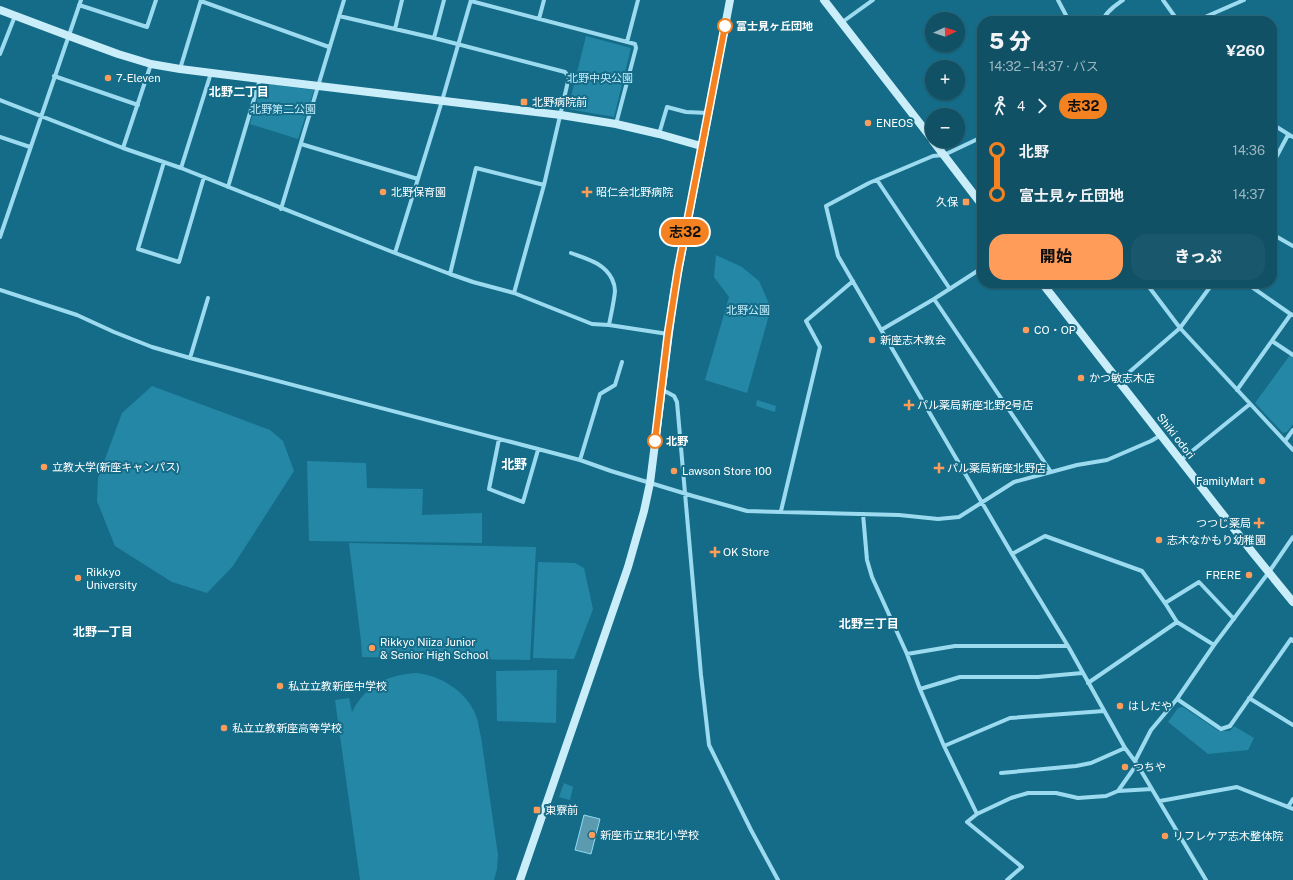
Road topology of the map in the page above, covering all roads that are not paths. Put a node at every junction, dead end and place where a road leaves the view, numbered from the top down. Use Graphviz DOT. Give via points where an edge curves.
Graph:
graph roads {
  1 [pos="156,0"];
  2 [pos="344,0"];
  3 [pos="402,0"];
  4 [pos="444,0"];
  5 [pos="544,0"];
  6 [pos="638,0"];
  7 [pos="730,0"];
  8 [pos="824,0"];
  9 [pos="873,0"];
  10 [pos="1058,0"];
  11 [pos="1123,0"];
  12 [pos="1163,0"];
  13 [pos="1244,0"];
  14 [pos="201,1"];
  15 [pos="471,1"];
  16 [pos="80,2"];
  17 [pos="0,10"];
  18 [pos="15,16"];
  19 [pos="339,16"];
  20 [pos="1066,16"];
  21 [pos="1105,16"];
  22 [pos="1174,16"];
  23 [pos="1207,16"];
  24 [pos="539,19"];
  25 [pos="842,23"];
  26 [pos="395,29"];
  27 [pos="69,36"];
  28 [pos="434,38"];
  29 [pos="627,42"];
  30 [pos="458,45"];
  31 [pos="329,47"];
  32 [pos="0,54"];
  33 [pos="151,64"];
  34 [pos="180,69"];
  35 [pos="211,73"];
  36 [pos="54,76"];
  37 [pos="260,79"];
  38 [pos="318,86"];
  39 [pos="0,100"];
  40 [pos="442,101"];
  41 [pos="138,105"];
  42 [pos="708,113"];
  43 [pos="561,115"];
  44 [pos="40,116"];
  45 [pos="616,124"];
  46 [pos="1277,128"];
  47 [pos="925,130"];
  48 [pos="660,134"];
  49 [pos="1288,136"];
  50 [pos="0,137"];
  51 [pos="1293,137"];
  52 [pos="977,139"];
  53 [pos="301,144"];
  54 [pos="701,146"];
  55 [pos="30,147"];
  56 [pos="123,148"];
  57 [pos="939,148"];
  58 [pos="944,155"];
  59 [pos="1277,156"];
  60 [pos="164,162"];
  61 [pos="181,168"];
  62 [pos="204,177"];
  63 [pos="418,179"];
  64 [pos="877,180"];
  65 [pos="544,185"];
  66 [pos="228,187"];
  67 [pos="977,198"];
  68 [pos="281,209"];
  69 [pos="0,236"];
  70 [pos="1277,237"];
  71 [pos="1293,246"];
  72 [pos="395,253"];
  73 [pos="571,253"];
  74 [pos="977,271"];
  75 [pos="450,274"];
  76 [pos="853,281"];
  77 [pos="1046,288"];
  78 [pos="1150,288"];
  79 [pos="1209,288"];
  80 [pos="1253,288"];
  81 [pos="950,289"];
  82 [pos="0,290"];
  83 [pos="514,293"];
  84 [pos="208,298"];
  85 [pos="934,299"];
  86 [pos="1292,315"];
  87 [pos="609,325"];
  88 [pos="1180,328"];
  89 [pos="881,330"];
  90 [pos="668,334"];
  91 [pos="1272,340"];
  92 [pos="1293,355"];
  93 [pos="190,358"];
  94 [pos="622,362"];
  95 [pos="1119,381"];
  96 [pos="661,388"];
  97 [pos="1237,390"];
  98 [pos="1250,404"];
  99 [pos="1293,430"];
  100 [pos="1161,435"];
  101 [pos="499,439"];
  102 [pos="1285,441"];
  103 [pos="538,450"];
  104 [pos="1293,450"];
  105 [pos="580,460"];
  106 [pos="1180,460"];
  107 [pos="1051,472"];
  108 [pos="650,483"];
  109 [pos="685,494"];
  110 [pos="983,503"];
  111 [pos="781,511"];
  112 [pos="863,514"];
  113 [pos="1293,537"];
  114 [pos="1012,554"];
  115 [pos="1269,572"];
  116 [pos="1293,602"];
  117 [pos="1166,603"];
  118 [pos="1234,619"];
  119 [pos="1177,622"];
  120 [pos="1292,638"];
  121 [pos="1214,645"];
  122 [pos="1068,646"];
  123 [pos="907,654"];
  124 [pos="1082,673"];
  125 [pos="1088,683"];
  126 [pos="920,689"];
  127 [pos="1249,698"];
  128 [pos="1177,699"];
  129 [pos="1104,711"];
  130 [pos="1293,725"];
  131 [pos="944,746"];
  132 [pos="1125,748"];
  133 [pos="1136,762"];
  134 [pos="1001,773"];
  135 [pos="1152,789"];
  136 [pos="1118,791"];
  137 [pos="1293,800"];
  138 [pos="1160,801"];
  139 [pos="1288,807"];
  140 [pos="1293,809"];
  141 [pos="977,814"];
  142 [pos="520,880"];
  143 [pos="778,880"];
  144 [pos="1007,880"];
  145 [pos="1206,880"];
  1 -- 16 [label="street" via="147,27"];
  2 -- 19 [label="street"];
  3 -- 26 [label="street"];
  4 -- 28 [label="street"];
  5 -- 24 [label="street"];
  6 -- 29 [label="street"];
  7 -- 42 [label="street"];
  8 -- 25 [label="street"];
  9 -- 25 [label="street"];
  10 -- 20 [label="street"];
  11 -- 21 [label="street"];
  12 -- 22 [label="street"];
  13 -- 23 [label="street"];
  14 -- 31 [label="street"];
  14 -- 34 [label="street"];
  15 -- 24 [label="street"];
  15 -- 30 [label="street"];
  16 -- 27 [label="street"];
  17 -- 18 [label="street"];
  18 -- 27 [label="street"];
  18 -- 32 [label="street"];
  19 -- 26 [label="street"];
  19 -- 31 [label="street"];
  24 -- 29 [label="street"];
  25 -- 47 [label="street"];
  26 -- 28 [label="street"];
  27 -- 33 [label="street"];
  27 -- 36 [label="street"];
  28 -- 30 [label="street"];
  29 -- 45 [label="street" via="634,44 636,48"];
  30 -- 40 [label="street"];
  30 -- 43 [label="street" via="565,72 570,77"];
  31 -- 38 [label="street"];
  33 -- 34 [label="street"];
  33 -- 41 [label="street"];
  34 -- 35 [label="street"];
  35 -- 37 [label="street"];
  35 -- 61 [label="street"];
  36 -- 41 [label="street"];
  36 -- 44 [label="street"];
  37 -- 38 [label="street"];
  37 -- 66 [label="street"];
  38 -- 40 [label="street"];
  38 -- 53 [label="street"];
  39 -- 44 [label="street"];
  40 -- 43 [label="street"];
  40 -- 63 [label="street"];
  41 -- 56 [label="street"];
  42 -- 48 [label="street" via="686,112 667,107"];
  42 -- 54 [label="street"];
  43 -- 45 [label="street"];
  43 -- 65 [label="street"];
  44 -- 55 [label="street"];
  44 -- 56 [label="street"];
  45 -- 48 [label="street"];
  46 -- 49 [label="street"];
  48 -- 54 [label="street"];
  49 -- 51 [label="street"];
  49 -- 59 [label="street"];
  50 -- 55 [label="street"];
  52 -- 58 [label="street"];
  53 -- 63 [label="street"];
  53 -- 68 [label="street"];
  54 -- 90 [label="street"];
  55 -- 69 [label="street"];
  56 -- 60 [label="street"];
  57 -- 58 [label="street"];
  58 -- 64 [label="street" via="933,156"];
  58 -- 67 [label="street"];
  60 -- 61 [label="street"];
  60 -- 62 [label="street" via="138,249 179,262"];
  61 -- 62 [label="street"];
  62 -- 66 [label="street"];
  63 -- 72 [label="street"];
  64 -- 76 [label="street" via="826,206 838,256"];
  64 -- 81 [label="street"];
  65 -- 75 [label="street" via="476,168"];
  65 -- 83 [label="street"];
  66 -- 68 [label="street"];
  68 -- 72 [label="street"];
  70 -- 71 [label="street"];
  72 -- 75 [label="street"];
  73 -- 87 [label="street" via="603,266 609,273 615,290"];
  74 -- 81 [label="street"];
  75 -- 83 [label="street"];
  76 -- 89 [label="street"];
  76 -- 111 [label="street" via="806,321 820,347"];
  77 -- 95 [label="street, Shiki odori"];
  78 -- 88 [label="street"];
  79 -- 88 [label="street"];
  80 -- 86 [label="street"];
  81 -- 85 [label="street"];
  82 -- 93 [label="street" via="77,315 152,347"];
  83 -- 87 [label="street" via="592,324"];
  84 -- 93 [label="street"];
  85 -- 89 [label="street"];
  85 -- 107 [label="street"];
  86 -- 91 [label="street"];
  87 -- 90 [label="street"];
  88 -- 95 [label="street"];
  88 -- 97 [label="street"];
  89 -- 110 [label="street"];
  90 -- 96 [label="street"];
  91 -- 92 [label="street"];
  91 -- 97 [label="street"];
  93 -- 101 [label="street"];
  94 -- 105 [label="street" via="615,385 600,394"];
  95 -- 100 [label="street, Shiki odori"];
  96 -- 108 [label="street"];
  96 -- 109 [label="street" via="674,396 677,402"];
  97 -- 98 [label="street"];
  98 -- 102 [label="street"];
  98 -- 106 [label="street"];
  99 -- 102 [label="street"];
  100 -- 106 [label="street, Shiki odori"];
  100 -- 107 [label="street" via="1107,460"];
  101 -- 103 [label="street"];
  101 -- 103 [label="street" via="489,489 523,502"];
  102 -- 104 [label="street"];
  103 -- 105 [label="street"];
  105 -- 108 [label="street"];
  106 -- 115 [label="street, Shiki odori"];
  107 -- 110 [label="street" via="1014,482"];
  108 -- 109 [label="street"];
  108 -- 142 [label="street" via="628,567"];
  109 -- 111 [label="street" via="747,511"];
  109 -- 143 [label="street" via="709,745"];
  110 -- 112 [label="street" via="959,517 938,519"];
  110 -- 114 [label="street"];
  111 -- 112 [label="street"];
  112 -- 123 [label="street" via="867,560 872,577"];
  113 -- 115 [label="street"];
  114 -- 117 [label="street" via="1045,536 1142,571"];
  114 -- 122 [label="street"];
  115 -- 116 [label="street, Shiki odori"];
  115 -- 118 [label="street"];
  117 -- 118 [label="street" via="1199,582"];
  117 -- 119 [label="street"];
  118 -- 121 [label="street"];
  119 -- 121 [label="street"];
  119 -- 125 [label="street"];
  120 -- 127 [label="street"];
  121 -- 128 [label="street"];
  122 -- 123 [label="street" via="955,646"];
  122 -- 124 [label="street"];
  123 -- 126 [label="street"];
  124 -- 125 [label="street"];
  124 -- 126 [label="street" via="1038,677 960,677"];
  125 -- 129 [label="street"];
  126 -- 131 [label="street"];
  127 -- 128 [label="street" via="1230,726 1221,729"];
  127 -- 130 [label="street"];
  128 -- 133 [label="street" via="1151,730"];
  129 -- 131 [label="street" via="1010,718"];
  129 -- 132 [label="street"];
  131 -- 141 [label="street"];
  132 -- 133 [label="street"];
  132 -- 134 [label="street" via="1091,763"];
  133 -- 135 [label="street"];
  133 -- 136 [label="street"];
  135 -- 136 [label="street"];
  135 -- 138 [label="street"];
  136 -- 141 [label="street" via="1106,796 1078,798 1056,793 1028,793"];
  137 -- 139 [label="street"];
  138 -- 139 [label="street" via="1237,787"];
  138 -- 145 [label="street"];
  139 -- 140 [label="street"];
  141 -- 144 [label="street" via="967,822 1022,867"];
}
